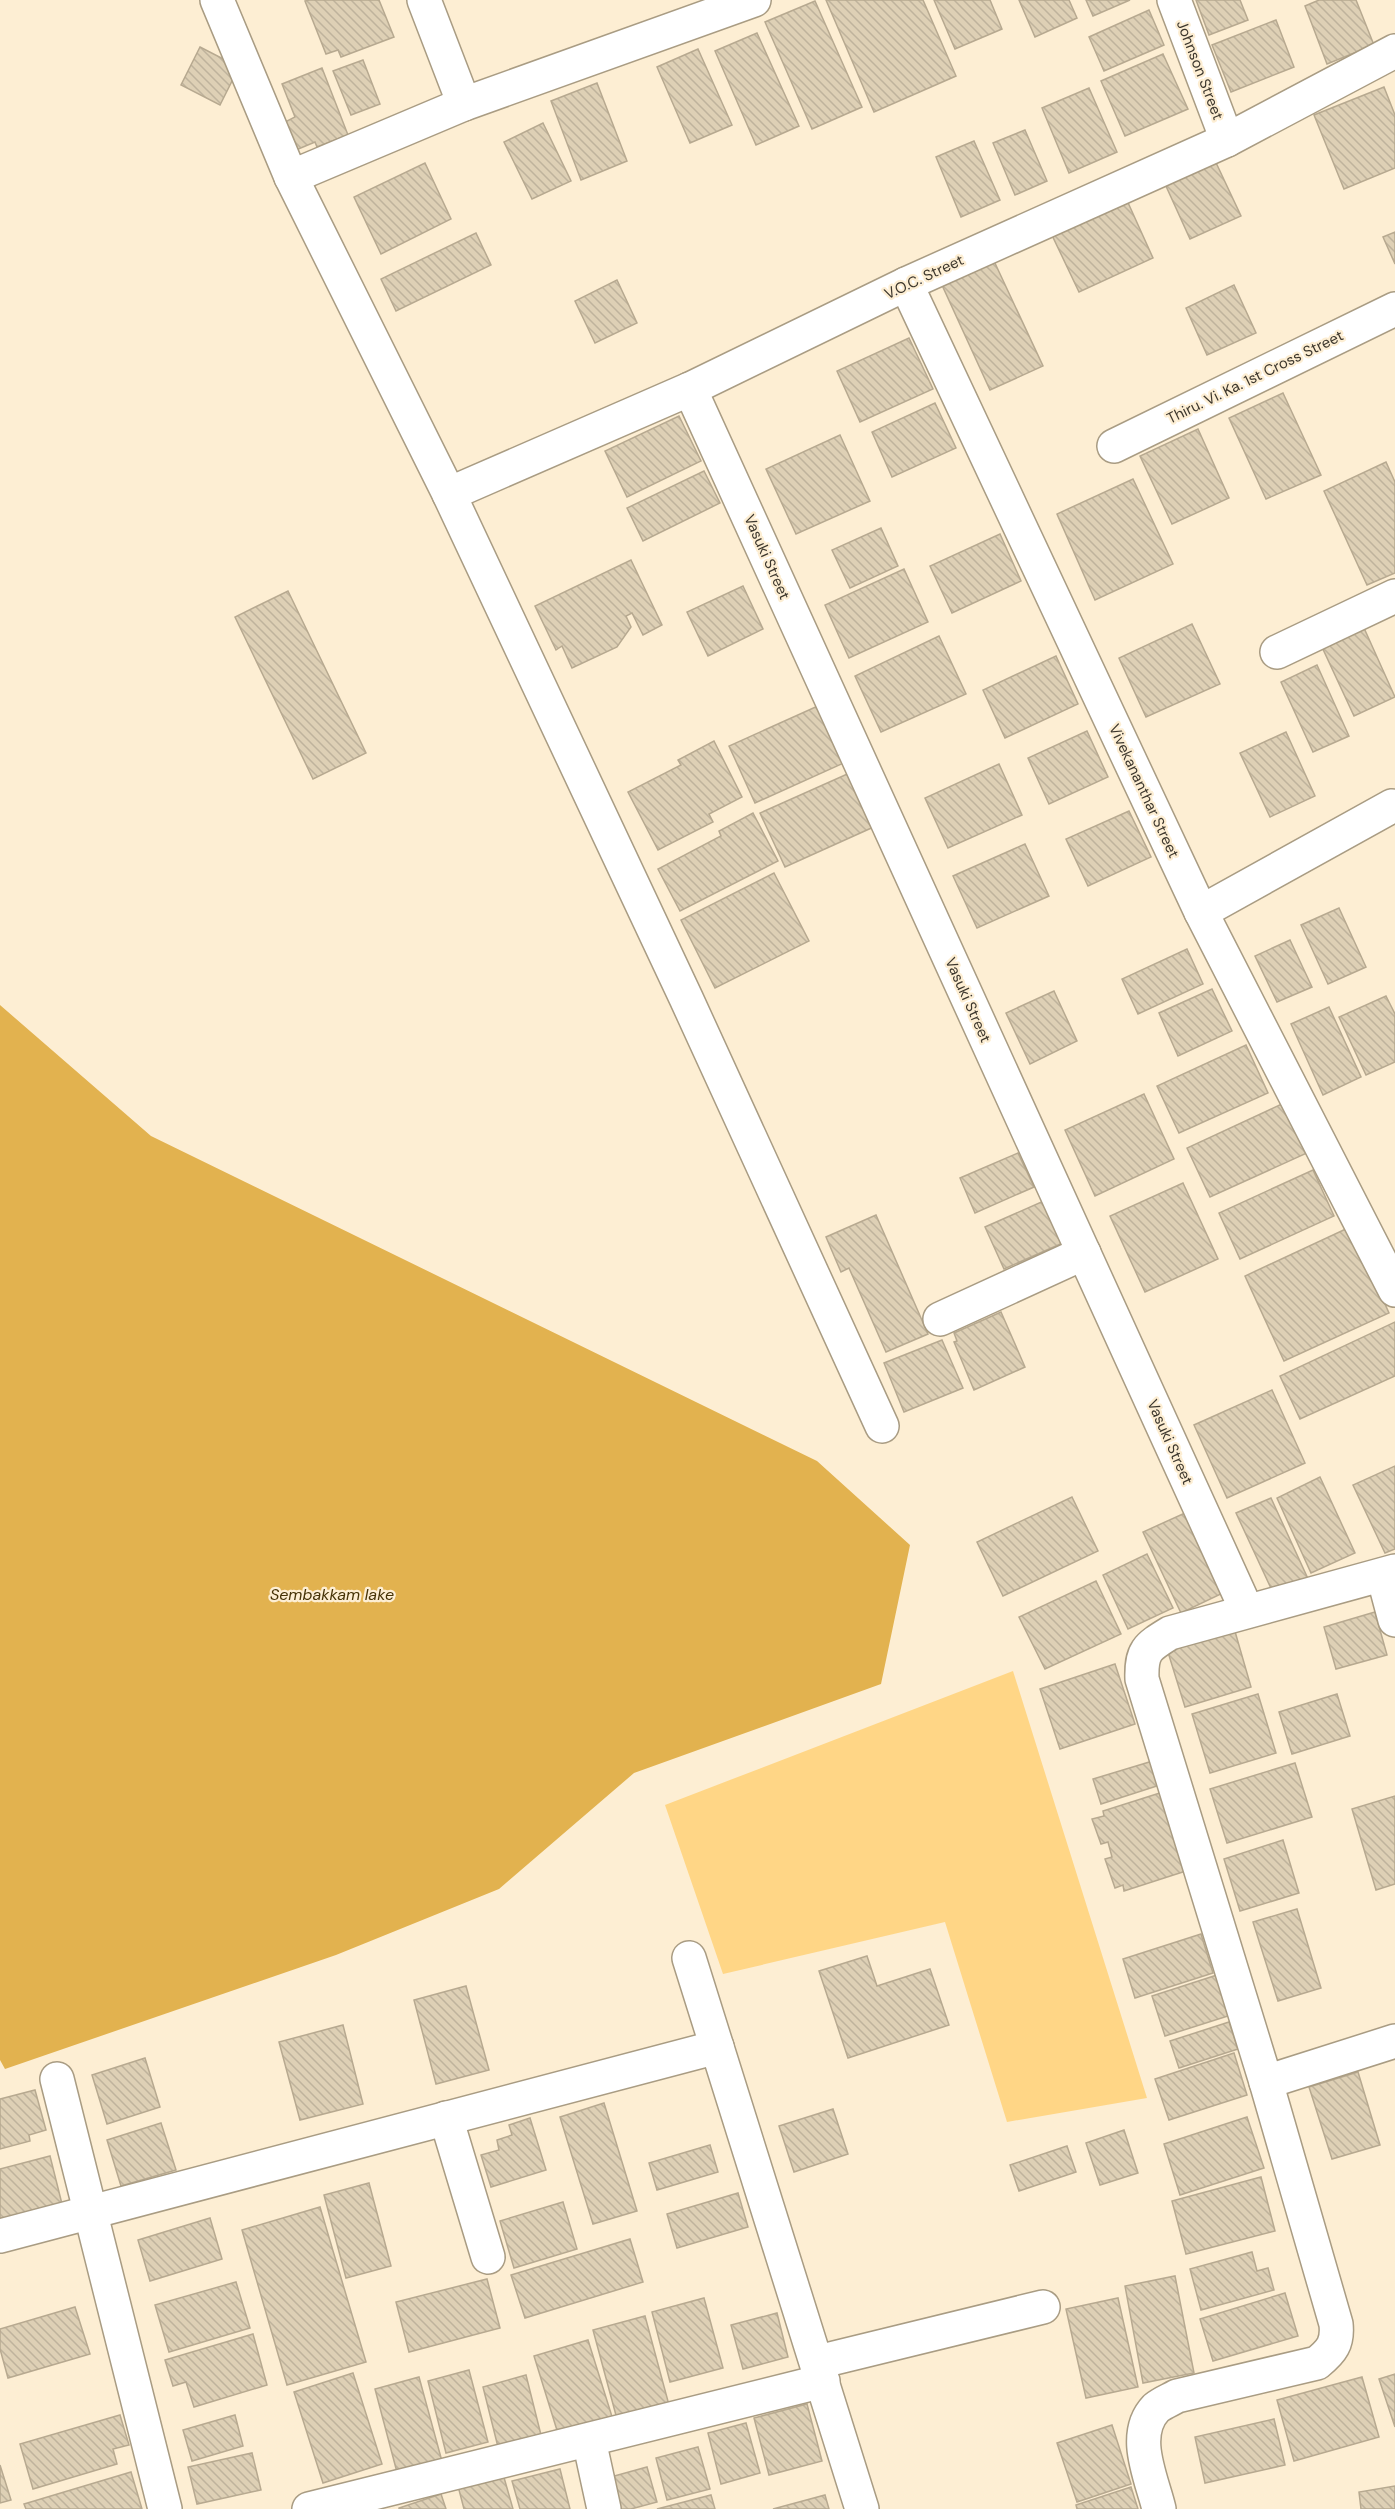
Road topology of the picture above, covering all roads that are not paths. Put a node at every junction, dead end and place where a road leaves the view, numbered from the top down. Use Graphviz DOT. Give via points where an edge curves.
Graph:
graph roads {
  1 [pos="217,0"];
  2 [pos="424,0"];
  3 [pos="754,0"];
  4 [pos="1173,0"];
  5 [pos="1395,51"];
  6 [pos="464,105"];
  7 [pos="1227,140"];
  8 [pos="291,177"];
  9 [pos="906,284"];
  10 [pos="1395,309"];
  11 [pos="690,389"];
  12 [pos="1114,446"];
  13 [pos="449,494"];
  14 [pos="1395,596"];
  15 [pos="1277,652"];
  16 [pos="1392,806"];
  17 [pos="1201,912"];
  18 [pos="1084,1253"];
  19 [pos="1395,1290"];
  20 [pos="940,1319"];
  21 [pos="882,1426"];
  22 [pos="1389,1573"];
  23 [pos="1246,1611"];
  24 [pos="1395,1620"];
  25 [pos="689,1958"];
  26 [pos="1395,2041"];
  27 [pos="717,2047"];
  28 [pos="57,2079"];
  29 [pos="1266,2082"];
  30 [pos="446,2118"];
  31 [pos="90,2212"];
  32 [pos="0,2236"];
  33 [pos="488,2257"];
  34 [pos="1043,2307"];
  35 [pos="820,2372"];
  36 [pos="589,2440"];
  37 [pos="165,2509"];
  38 [pos="309,2509"];
  39 [pos="604,2509"];
  40 [pos="862,2509"];
  41 [pos="1159,2509"];
  1 -- 8 [label="street"];
  2 -- 6 [label="street"];
  3 -- 6 [label="street"];
  4 -- 7 [label="street, Johnson Street"];
  5 -- 7 [label="street, V.O.C. Street"];
  6 -- 8 [label="street"];
  7 -- 9 [label="street, V.O.C. Street"];
  8 -- 13 [label="street"];
  9 -- 11 [label="street, V.O.C. Street"];
  9 -- 17 [label="street, Vivekananthar Street"];
  10 -- 12 [label="street, Thiru. Vi. Ka. 1st Cross Street"];
  11 -- 13 [label="street, V.O.C. Street"];
  11 -- 18 [label="street, Vasuki Street"];
  13 -- 21 [label="street"];
  14 -- 15 [label="street"];
  16 -- 17 [label="street"];
  17 -- 19 [label="street, Vivekananthar Street"];
  18 -- 20 [label="street"];
  18 -- 23 [label="street, Vasuki Street"];
  22 -- 23 [label="street"];
  22 -- 24 [label="street"];
  23 -- 29 [label="street" via="1170,1633 1152,1644 1142,1660 1142,1678"];
  25 -- 27 [label="street"];
  26 -- 29 [label="street"];
  27 -- 30 [label="street"];
  27 -- 35 [label="street"];
  28 -- 31 [label="street"];
  29 -- 41 [label="street" via="1338,2337 1333,2349 1317,2363 1177,2396 1158,2406 1144,2433 1144,2451"];
  30 -- 31 [label="street"];
  30 -- 33 [label="street"];
  31 -- 32 [label="street"];
  31 -- 37 [label="street"];
  34 -- 35 [label="street"];
  35 -- 36 [label="street"];
  35 -- 40 [label="street"];
  36 -- 38 [label="street"];
  36 -- 39 [label="street"];
}
